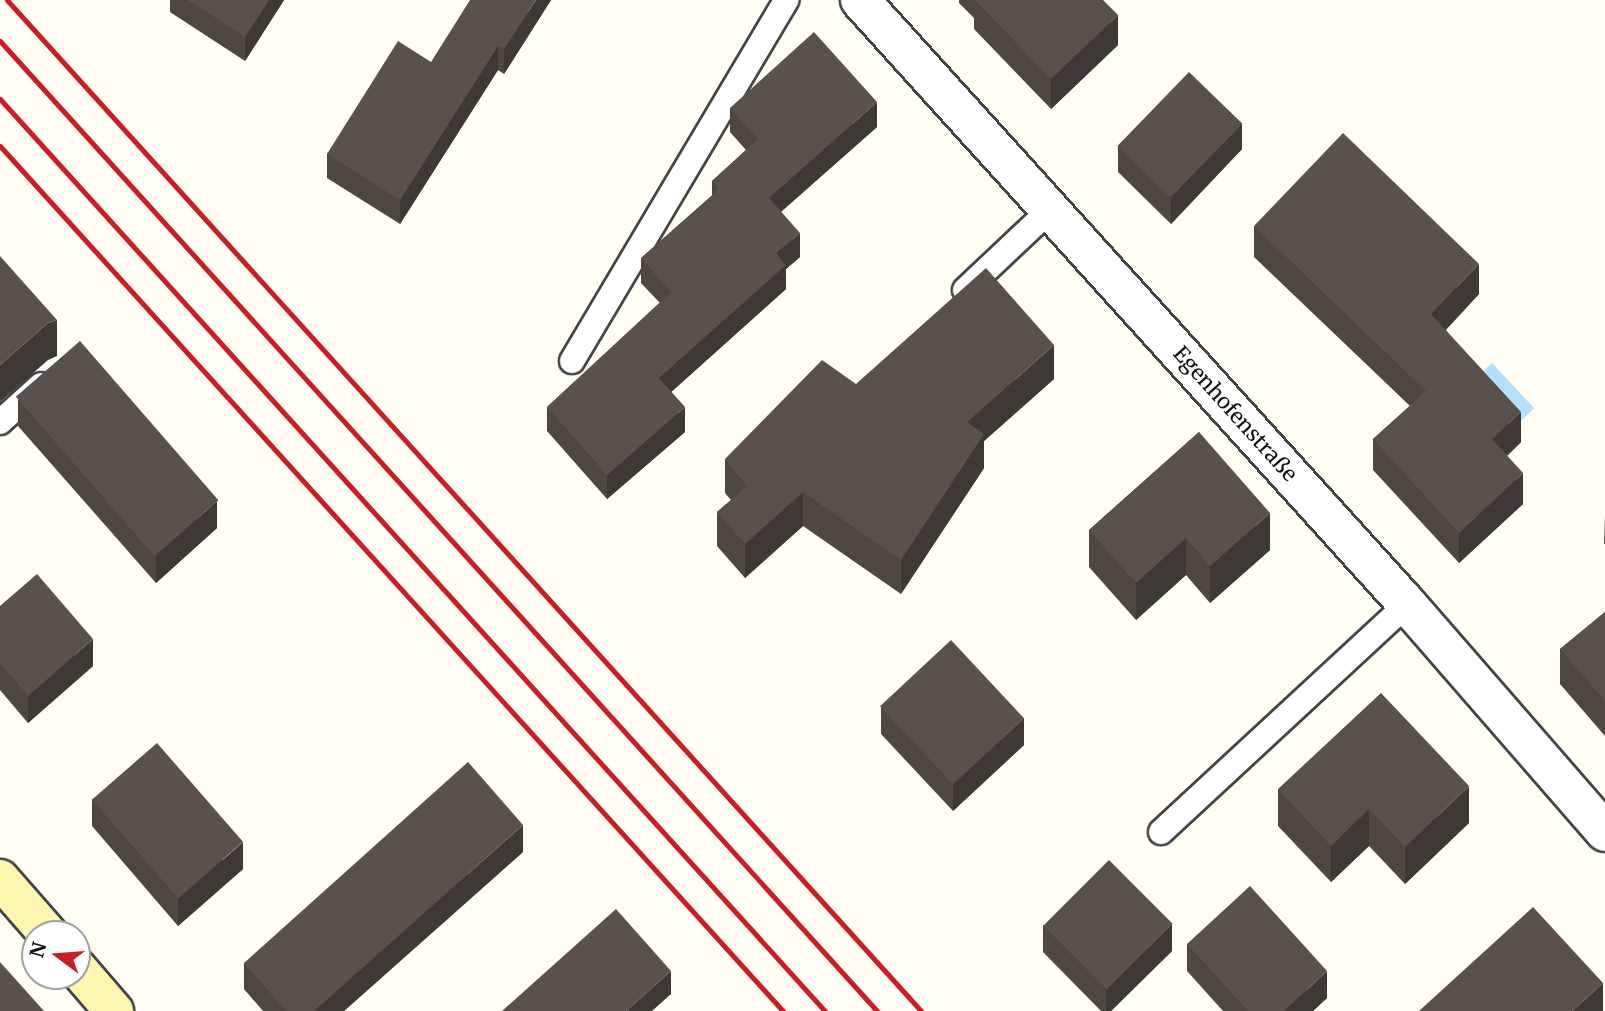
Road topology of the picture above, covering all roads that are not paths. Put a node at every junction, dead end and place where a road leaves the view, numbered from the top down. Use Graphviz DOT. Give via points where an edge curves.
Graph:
graph roads {
  1 [pos="786,0"];
  2 [pos="860,0"];
  3 [pos="1050,210"];
  4 [pos="950,304"];
  5 [pos="572,360"];
  6 [pos="58,371"];
  7 [pos="0,422"];
  8 [pos="1407,604"];
  9 [pos="1161,832"];
  10 [pos="1605,832"];
  11 [pos="0,879"];
  12 [pos="36,920"];
  13 [pos="91,984"];
  14 [pos="114,1011"];
  1 -- 5 [label="lane"];
  2 -- 3 [label="street, Egenhofenstraße"];
  3 -- 4 [label="lane"];
  3 -- 8 [label="street, Egenhofenstraße"];
  6 -- 7 [label="lane"];
  8 -- 9 [label="lane"];
  8 -- 10 [label="street, Egenhofenstraße"];
  11 -- 12 [label="street"];
  13 -- 14 [label="street"];
}
